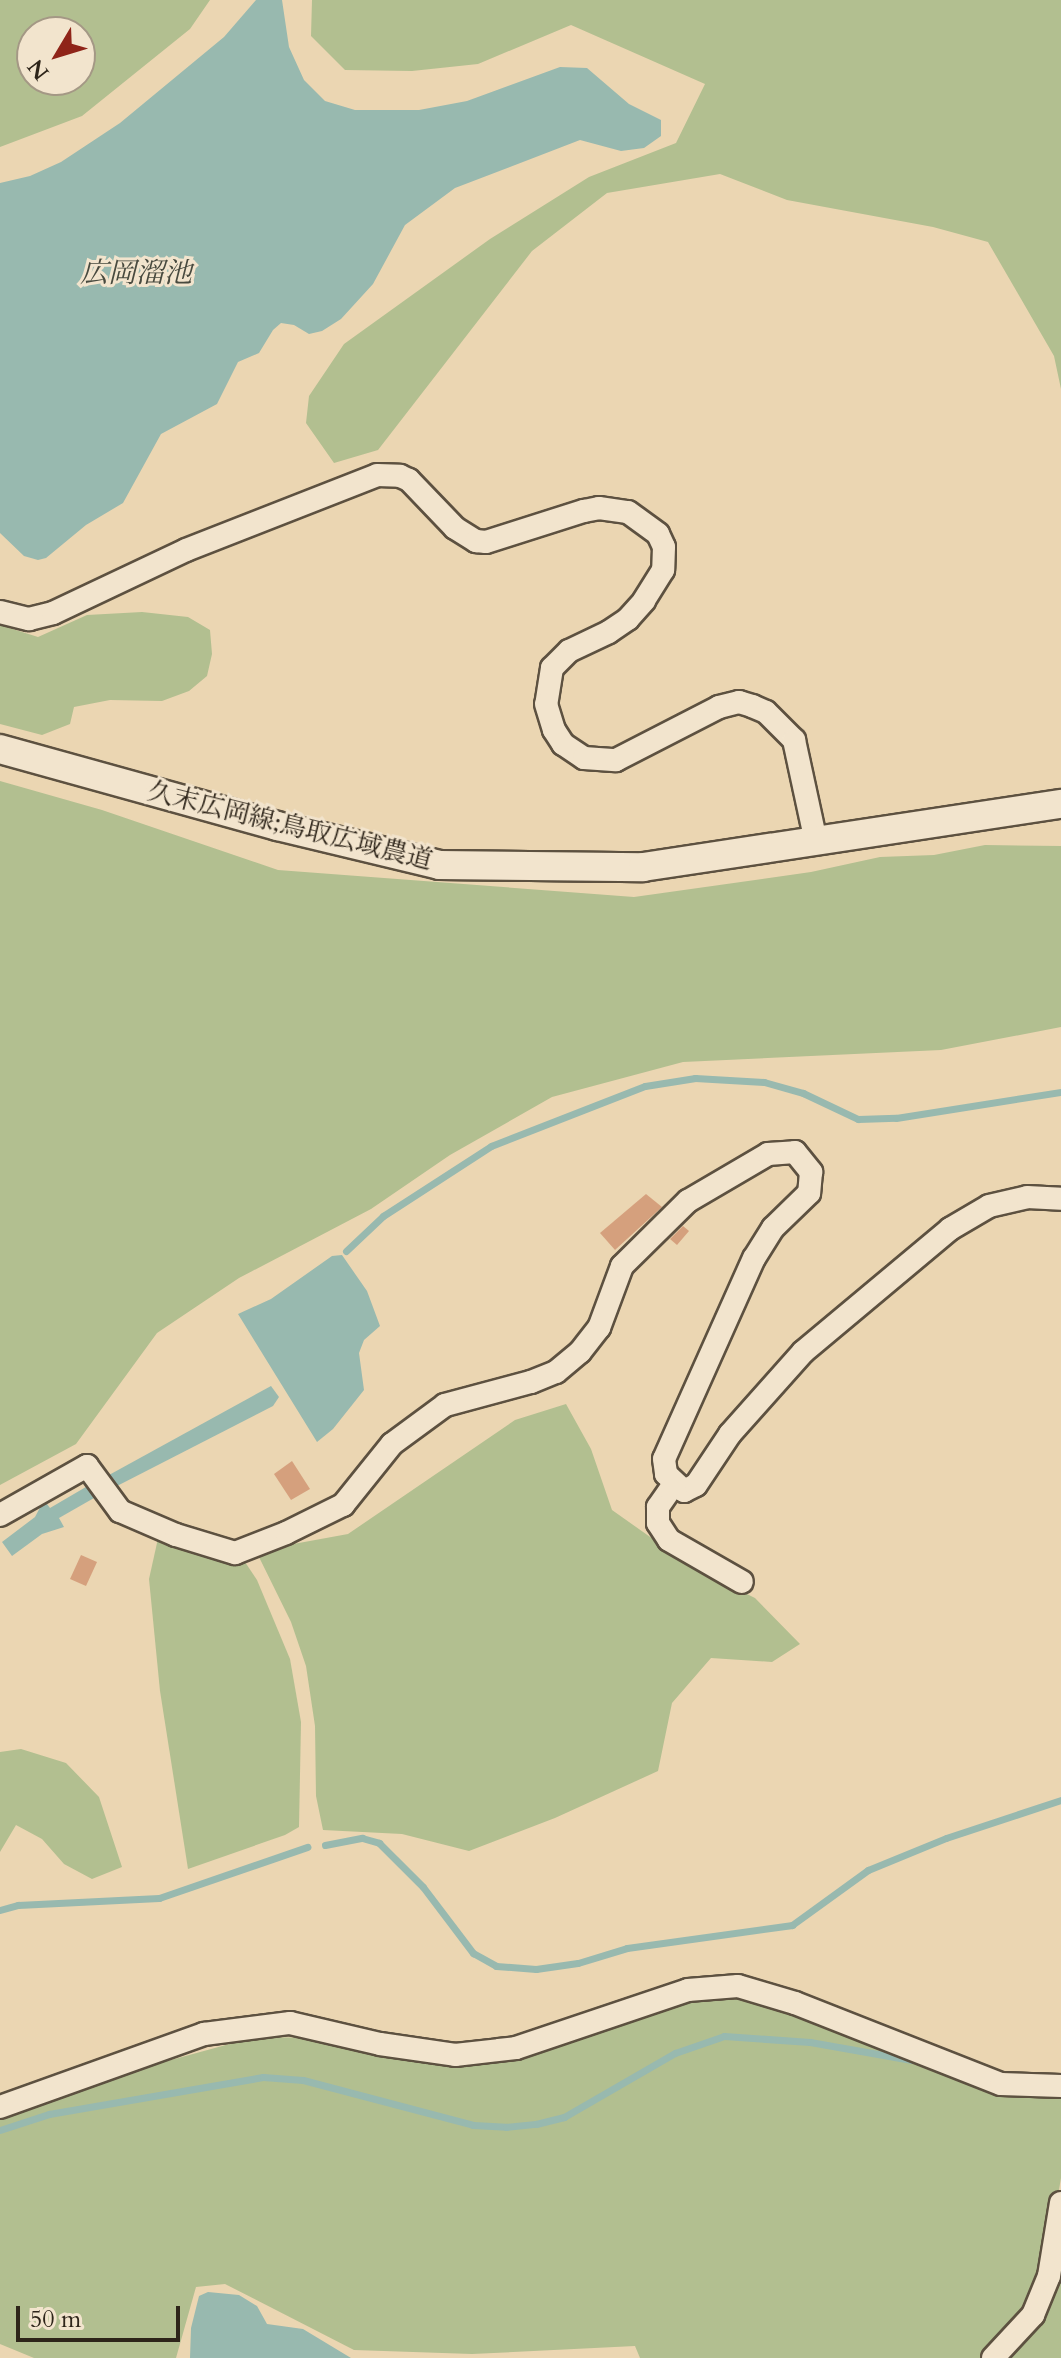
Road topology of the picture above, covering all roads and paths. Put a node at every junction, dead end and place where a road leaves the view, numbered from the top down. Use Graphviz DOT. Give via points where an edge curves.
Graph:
graph roads {
  1 [pos="0,612"];
  2 [pos="0,749"];
  3 [pos="1061,804"];
  4 [pos="816,842"];
  5 [pos="1061,1199"];
  6 [pos="674,1484"];
  7 [pos="0,1515"];
  8 [pos="742,1582"];
  9 [pos="1061,2086"];
  10 [pos="0,2107"];
  11 [pos="1061,2203"];
  12 [pos="993,2358"];
  1 -- 4 [label="street" via="29,619 53,613 186,550 377,475 409,480 455,528 476,541 599,508 628,512 658,534 664,547 663,570 628,619 569,651 552,668 546,704 554,730 563,744 584,758 616,760 719,707 739,702 752,706 766,712 794,740"];
  2 -- 4 [label="street, 久末広岡線;鳥取広域農道" via="439,865 643,867"];
  3 -- 4 [label="street, 久末広岡線;鳥取広域農道"];
  5 -- 6 [label="street" via="1027,1197 989,1206 950,1229 803,1352 730,1434 696,1485 684,1491"];
  6 -- 7 [label="street" via="664,1459 754,1258 773,1228 809,1193 811,1172 795,1152 768,1154 688,1201 622,1266 599,1328 556,1372 445,1405 392,1444 343,1505 286,1533 235,1553 176,1535 120,1511 87,1466"];
  6 -- 8 [label="street" via="658,1507 658,1523 669,1540"];
  9 -- 10 [label="street" via="1001,2084 738,1986 688,1990 516,2048 455,2055 290,2023 204,2034"];
  11 -- 12 [label="street" via="1049,2276 1033,2315"];
}
